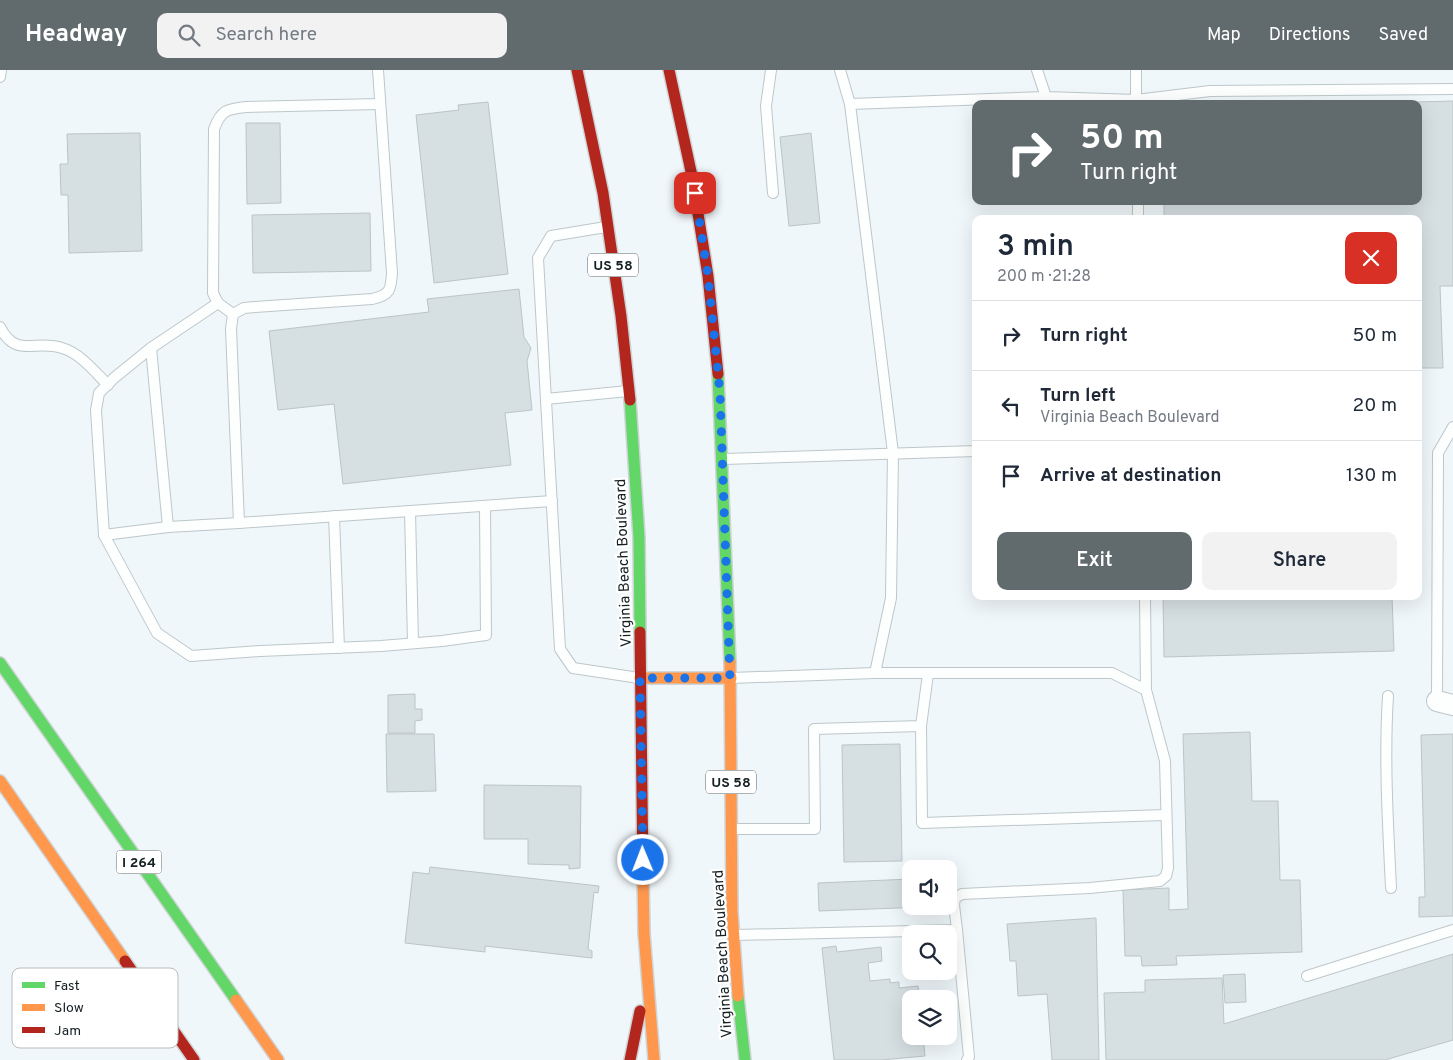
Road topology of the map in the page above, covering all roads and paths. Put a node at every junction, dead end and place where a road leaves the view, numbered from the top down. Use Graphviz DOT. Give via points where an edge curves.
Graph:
graph roads {
  1 [pos="1,70"];
  2 [pos="378,70"];
  3 [pos="577,70"];
  4 [pos="669,70"];
  5 [pos="771,70"];
  6 [pos="840,70"];
  7 [pos="1037,70"];
  8 [pos="1136,70"];
  9 [pos="0,77"];
  10 [pos="1453,89"];
  11 [pos="1046,97"];
  12 [pos="1100,100"];
  13 [pos="1136,100"];
  14 [pos="1149,100"];
  15 [pos="380,104"];
  16 [pos="850,104"];
  17 [pos="773,193"];
  18 [pos="607,227"];
  19 [pos="218,302"];
  20 [pos="233,314"];
  21 [pos="0,327"];
  22 [pos="151,348"];
  23 [pos="108,384"];
  24 [pos="629,391"];
  25 [pos="546,399"];
  26 [pos="1453,428"];
  27 [pos="972,452"];
  28 [pos="893,453"];
  29 [pos="722,459"];
  30 [pos="552,500"];
  31 [pos="486,506"];
  32 [pos="410,511"];
  33 [pos="334,516"];
  34 [pos="239,522"];
  35 [pos="168,527"];
  36 [pos="104,535"];
  37 [pos="1145,600"];
  38 [pos="413,643"];
  39 [pos="339,648"];
  40 [pos="0,664"];
  41 [pos="875,673"];
  42 [pos="928,674"];
  43 [pos="640,678"];
  44 [pos="730,678"];
  45 [pos="1146,690"];
  46 [pos="1388,696"];
  47 [pos="1445,703"];
  48 [pos="921,726"];
  49 [pos="0,781"];
  50 [pos="1165,815"];
  51 [pos="732,829"];
  52 [pos="1391,888"];
  53 [pos="956,925"];
  54 [pos="957,930"];
  55 [pos="1453,930"];
  56 [pos="902,931"];
  57 [pos="734,935"];
  58 [pos="130,968"];
  59 [pos="1307,976"];
  60 [pos="647,980"];
  61 [pos="178,1037"];
  62 [pos="194,1060"];
  63 [pos="278,1060"];
  64 [pos="630,1060"];
  65 [pos="654,1060"];
  66 [pos="745,1060"];
  67 [pos="967,1060"];
  1 -- 9 [label="lane"];
  2 -- 15 [label="lane"];
  3 -- 18 [label="main road, Virginia Beach Boulevard / US 58"];
  4 -- 29 [label="main road, Virginia Beach Boulevard / US 58" via="692,176 708,276 720,393"];
  5 -- 17 [label="lane" via="766,106"];
  6 -- 16 [label="lane"];
  7 -- 11 [label="lane"];
  8 -- 13 [label="lane"];
  10 -- 14 [label="lane" via="1210,91"];
  11 -- 12 [label="lane"];
  11 -- 16 [label="lane"];
  15 -- 19 [label="lane" via="246,107 225,111 218,118 214,128 212,293"];
  15 -- 20 [label="lane" via="392,287 384,296 372,299 244,308"];
  16 -- 28 [label="lane"];
  18 -- 24 [label="main road, Virginia Beach Boulevard / US 58"];
  18 -- 25 [label="lane" via="551,236 538,258"];
  19 -- 20 [label="lane"];
  19 -- 22 [label="lane"];
  20 -- 34 [label="lane" via="230,329"];
  21 -- 23 [label="lane" via="5,337 18,346 63,348"];
  22 -- 23 [label="lane"];
  22 -- 35 [label="lane"];
  23 -- 36 [label="lane" via="100,393 96,410"];
  24 -- 25 [label="lane"];
  24 -- 43 [label="main road, Virginia Beach Boulevard / US 58" via="639,538"];
  25 -- 30 [label="lane"];
  26 -- 47 [label="lane" via="1438,453"];
  27 -- 28 [label="lane"];
  28 -- 29 [label="lane"];
  28 -- 41 [label="lane" via="891,598"];
  29 -- 44 [label="main road, Virginia Beach Boulevard / US 58"];
  30 -- 31 [label="lane"];
  30 -- 43 [label="lane" via="560,649 573,668"];
  31 -- 32 [label="lane"];
  31 -- 38 [label="lane" via="486,635"];
  32 -- 33 [label="lane"];
  32 -- 38 [label="lane"];
  33 -- 34 [label="lane"];
  33 -- 39 [label="lane"];
  34 -- 35 [label="lane"];
  35 -- 36 [label="lane"];
  36 -- 39 [label="lane" via="157,633 191,656"];
  37 -- 45 [label="lane"];
  38 -- 39 [label="lane"];
  40 -- 63 [label="main road, I 264"];
  41 -- 42 [label="lane"];
  41 -- 44 [label="lane"];
  42 -- 45 [label="lane" via="1112,673"];
  42 -- 48 [label="lane"];
  43 -- 44 [label="main road"];
  43 -- 60 [label="main road, Virginia Beach Boulevard / US 58"];
  44 -- 51 [label="main road, Virginia Beach Boulevard / US 58"];
  45 -- 50 [label="lane" via="1165,761"];
  46 -- 52 [label="lane" via="1386,789"];
  48 -- 50 [label="lane" via="922,822"];
  48 -- 51 [label="lane" via="814,730 815,829"];
  49 -- 58 [label="main road"];
  50 -- 53 [label="lane" via="1168,868 1160,881 962,894 955,898"];
  51 -- 57 [label="main road, Virginia Beach Boulevard / US 58"];
  54 -- 67 [label="lane"];
  55 -- 59 [label="lane"];
  56 -- 57 [label="lane"];
  57 -- 66 [label="main road, Virginia Beach Boulevard / US 58"];
  60 -- 64 [label="main road"];
  60 -- 65 [label="main road, Virginia Beach Boulevard / US 58"];
  61 -- 62 [label="main road"];
}
